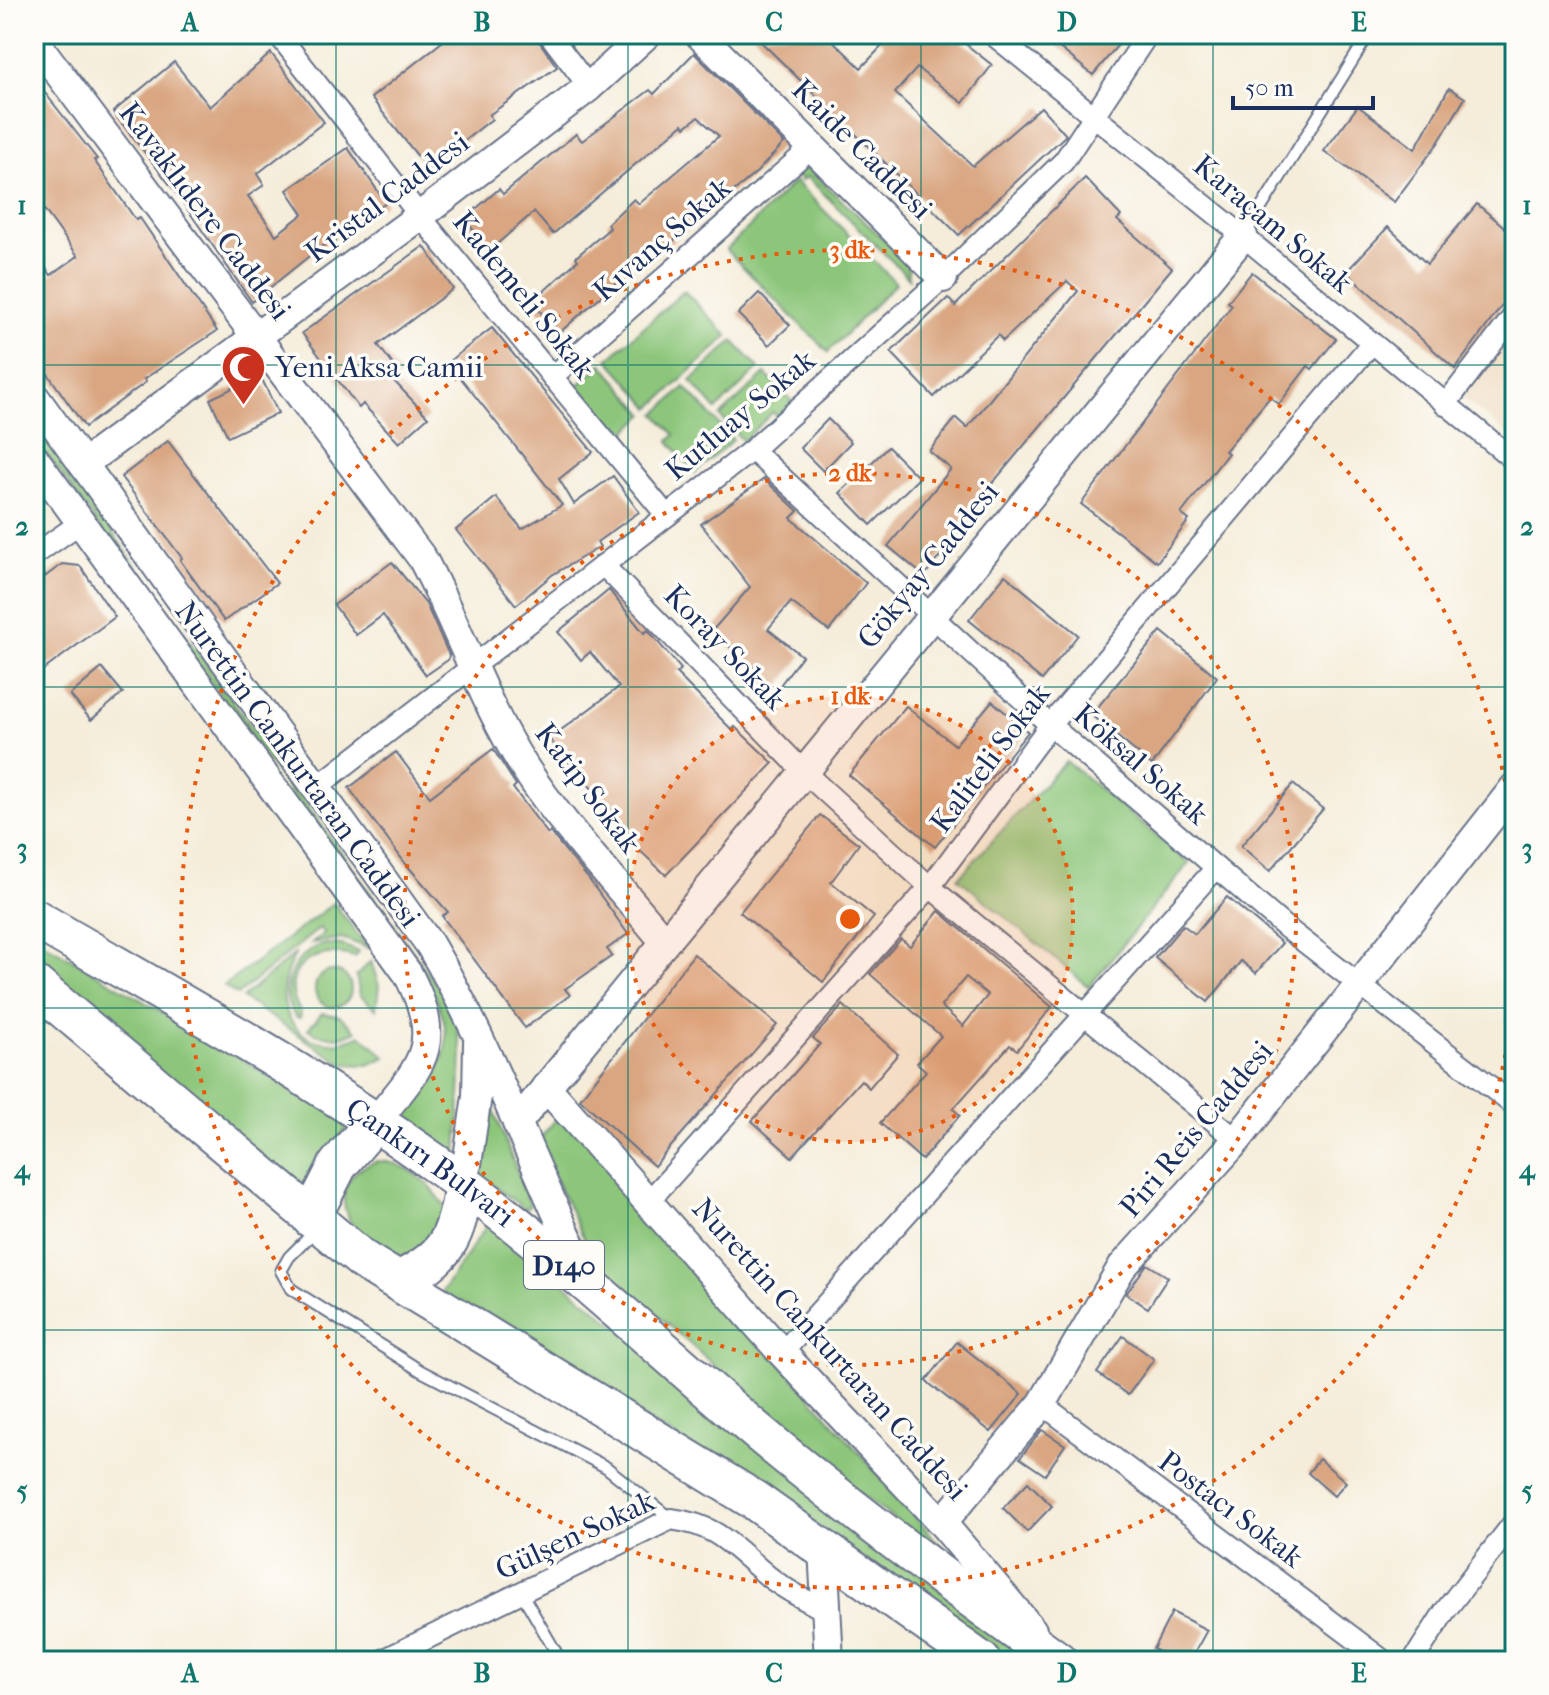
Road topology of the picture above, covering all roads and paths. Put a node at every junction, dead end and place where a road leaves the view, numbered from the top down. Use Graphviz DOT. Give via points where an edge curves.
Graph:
graph roads {
  1 [pos="278,34"];
  2 [pos="549,34"];
  3 [pos="647,34"];
  4 [pos="699,34"];
  5 [pos="992,34"];
  6 [pos="1148,34"];
  7 [pos="1369,34"];
  8 [pos="34,40"];
  9 [pos="589,87"];
  10 [pos="1096,118"];
  11 [pos="812,147"];
  12 [pos="420,216"];
  13 [pos="1243,236"];
  14 [pos="943,278"];
  15 [pos="1515,314"];
  16 [pos="256,337"];
  17 [pos="1371,344"];
  18 [pos="552,377"];
  19 [pos="34,396"];
  20 [pos="1445,405"];
  21 [pos="752,450"];
  22 [pos="34,458"];
  23 [pos="1515,461"];
  24 [pos="83,464"];
  25 [pos="667,516"];
  26 [pos="80,523"];
  27 [pos="34,555"];
  28 [pos="603,565"];
  29 [pos="929,617"];
  30 [pos="475,665"];
  31 [pos="1050,725"];
  32 [pos="803,771"];
  33 [pos="317,787"];
  34 [pos="1515,787"];
  35 [pos="1216,868"];
  36 [pos="930,887"];
  37 [pos="34,918"];
  38 [pos="664,941"];
  39 [pos="34,984"];
  40 [pos="1357,985"];
  41 [pos="1083,1016"];
  42 [pos="478,1030"];
  43 [pos="546,1087"];
  44 [pos="1515,1106"];
  45 [pos="375,1122"];
  46 [pos="517,1123"];
  47 [pos="1237,1140"];
  48 [pos="464,1185"];
  49 [pos="649,1201"];
  50 [pos="315,1222"];
  51 [pos="398,1281"];
  52 [pos="591,1287"];
  53 [pos="782,1353"];
  54 [pos="1042,1404"];
  55 [pos="671,1519"];
  56 [pos="1515,1521"];
  57 [pos="942,1523"];
  58 [pos="823,1548"];
  59 [pos="521,1592"];
  60 [pos="826,1611"];
  61 [pos="381,1661"];
  62 [pos="561,1661"];
  63 [pos="829,1661"];
  64 [pos="981,1661"];
  65 [pos="1059,1661"];
  66 [pos="1384,1661"];
  67 [pos="1413,1661"];
  1 -- 12 [label="street, Kademeli Sokak"];
  2 -- 9 [label="street"];
  3 -- 9 [label="street, Kristal Caddesi"];
  4 -- 11 [label="street, Kaide Caddesi"];
  5 -- 10 [label="street, Karaçam Sokak"];
  6 -- 10 [label="street, Kutluay Sokak"];
  7 -- 13 [label="lane, Gökyay Caddesi"];
  8 -- 16 [label="street, Kavaklıdere Caddesi"];
  9 -- 12 [label="street, Kristal Caddesi"];
  10 -- 13 [label="street, Karaçam Sokak"];
  10 -- 14 [label="street, Kutluay Sokak" via="1064,161"];
  11 -- 14 [label="street, Kaide Caddesi"];
  11 -- 18 [label="street, Kıvanç Sokak"];
  12 -- 16 [label="street, Kristal Caddesi"];
  12 -- 18 [label="street, Kademeli Sokak"];
  13 -- 17 [label="street, Karaçam Sokak"];
  13 -- 29 [label="street, Gökyay Caddesi"];
  14 -- 21 [label="street, Kutluay Sokak"];
  15 -- 20 [label="street"];
  16 -- 24 [label="street, Kristal Caddesi"];
  16 -- 30 [label="street, Kavaklıdere Caddesi" via="422,558"];
  17 -- 20 [label="street, Karaçam Sokak"];
  17 -- 31 [label="street, Kaliteli Sokak"];
  18 -- 25 [label="street, Kademeli Sokak"];
  19 -- 24 [label="street, Nurettin Cankurtaran Caddesi"];
  20 -- 23 [label="street, Karaçam Sokak"];
  21 -- 25 [label="street, Kutluay Sokak"];
  21 -- 29 [label="street, Köksal Sokak"];
  22 -- 26 [label="street, Nurettin Cankurtaran Caddesi"];
  24 -- 33 [label="street, Nurettin Cankurtaran Caddesi"];
  25 -- 28 [label="street, Kutluay Sokak"];
  26 -- 27 [label="street"];
  26 -- 45 [label="street, Nurettin Cankurtaran Caddesi" via="388,944 419,994 426,1050"];
  28 -- 30 [label="street, Kutluay Sokak"];
  28 -- 32 [label="street, Koray Sokak"];
  29 -- 31 [label="street, Köksal Sokak"];
  29 -- 32 [label="street, Gökyay Caddesi"];
  30 -- 33 [label="street, Kutluay Sokak"];
  30 -- 38 [label="street, Katip Sokak" via="526,771"];
  31 -- 35 [label="street, Köksal Sokak"];
  31 -- 36 [label="street, Kaliteli Sokak"];
  32 -- 36 [label="street, Koray Sokak"];
  32 -- 38 [label="street, Gökyay Caddesi"];
  33 -- 42 [label="street, Nurettin Cankurtaran Caddesi" via="430,945"];
  34 -- 40 [label="street, Piri Reis Caddesi"];
  35 -- 40 [label="street, Köksal Sokak"];
  35 -- 41 [label="street"];
  36 -- 41 [label="street, Koray Sokak"];
  36 -- 49 [label="street, Kaliteli Sokak"];
  37 -- 45 [label="highway, Çankırı Bulvarı / D140"];
  38 -- 43 [label="street, Gökyay Caddesi"];
  39 -- 50 [label="highway"];
  40 -- 44 [label="street, Köksal Sokak"];
  40 -- 47 [label="street, Piri Reis Caddesi"];
  41 -- 47 [label="street, Koray Sokak"];
  41 -- 53 [label="street"];
  42 -- 46 [label="street, Nurettin Cankurtaran Caddesi"];
  42 -- 48 [label="street" via="477,1096"];
  43 -- 46 [label="street, Gökyay Caddesi"];
  43 -- 49 [label="street, Nurettin Cankurtaran Caddesi"];
  45 -- 48 [label="highway, Çankırı Bulvarı / D140"];
  45 -- 50 [label="highway" via="338,1165"];
  46 -- 52 [label="street, Nurettin Cankurtaran Caddesi"];
  47 -- 54 [label="street, Piri Reis Caddesi" via="1122,1267"];
  48 -- 51 [label="highway" via="449,1243 426,1268"];
  48 -- 52 [label="highway, Çankırı Bulvarı / D140"];
  49 -- 53 [label="street, Nurettin Cankurtaran Caddesi"];
  50 -- 51 [label="highway"];
  50 -- 55 [label="lane" via="281,1271 291,1289 421,1371 606,1467"];
  51 -- 58 [label="highway"];
  52 -- 65 [label="highway, Çankırı Bulvarı / D140" via="835,1495"];
  53 -- 57 [label="street, Nurettin Cankurtaran Caddesi"];
  54 -- 57 [label="street, Piri Reis Caddesi"];
  54 -- 66 [label="street, Postacı Sokak"];
  55 -- 59 [label="street, Gülşen Sokak"];
  55 -- 60 [label="street, Gülşen Sokak" via="715,1531 787,1590"];
  56 -- 67 [label="street"];
  57 -- 65 [label="street, Nurettin Cankurtaran Caddesi"];
  58 -- 60 [label="street"];
  58 -- 64 [label="highway"];
  59 -- 61 [label="street, Gülşen Sokak"];
  59 -- 62 [label="lane"];
  60 -- 63 [label="street"];
}
